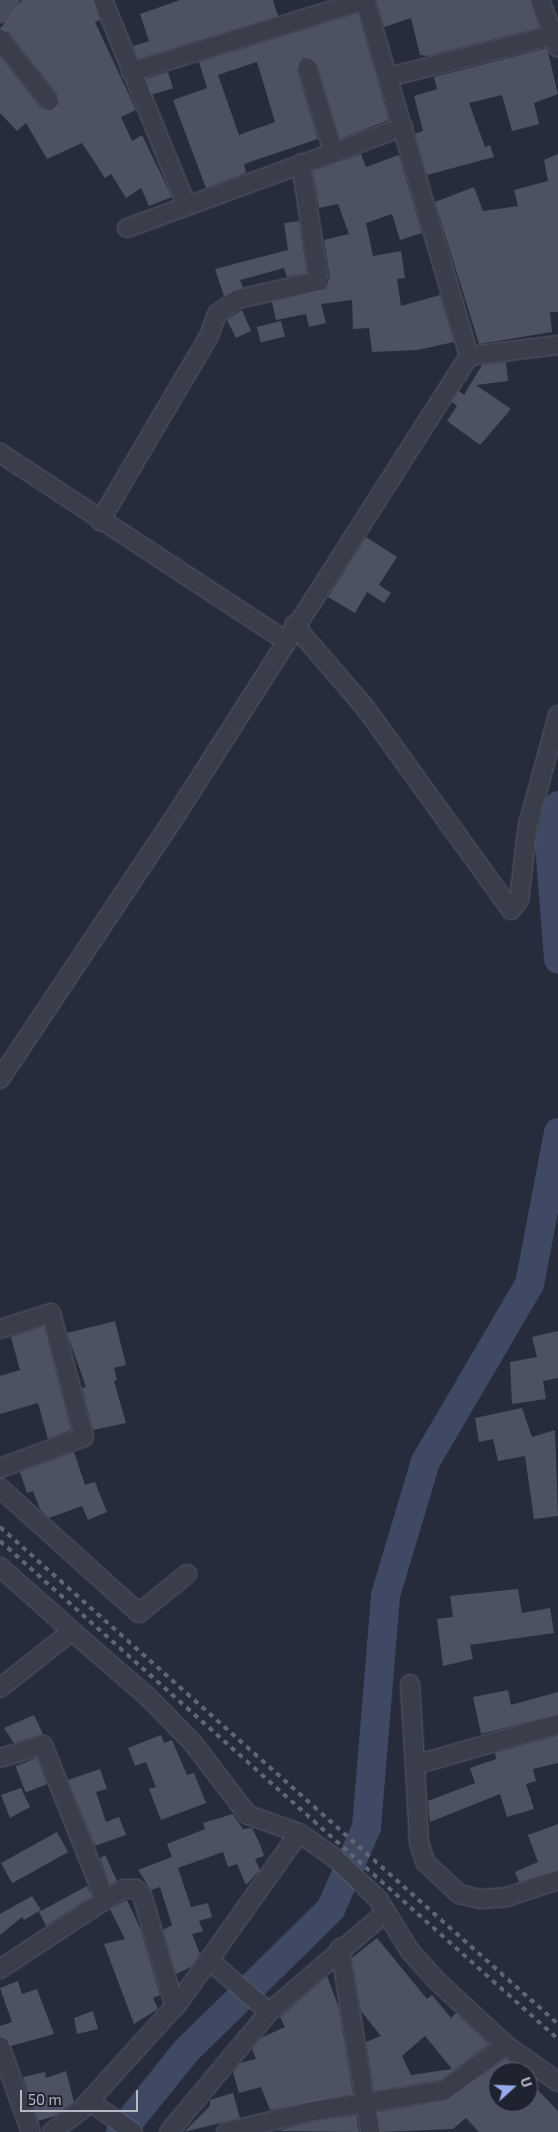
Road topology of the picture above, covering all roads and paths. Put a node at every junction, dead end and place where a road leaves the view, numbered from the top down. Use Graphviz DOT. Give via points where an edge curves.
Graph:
graph roads {
  1 [pos="6,0"];
  2 [pos="103,0"];
  3 [pos="365,0"];
  4 [pos="540,0"];
  5 [pos="0,10"];
  6 [pos="0,39"];
  7 [pos="556,42"];
  8 [pos="307,67"];
  9 [pos="131,72"];
  10 [pos="389,77"];
  11 [pos="49,101"];
  12 [pos="403,127"];
  13 [pos="334,154"];
  14 [pos="301,163"];
  15 [pos="187,207"];
  16 [pos="127,228"];
  17 [pos="558,345"];
  18 [pos="469,356"];
  19 [pos="0,453"];
  20 [pos="100,521"];
  21 [pos="294,625"];
  22 [pos="285,640"];
  23 [pos="558,715"];
  24 [pos="0,1079"];
  25 [pos="0,1330"];
  26 [pos="0,1468"];
  27 [pos="0,1488"];
  28 [pos="0,1567"];
  29 [pos="187,1574"];
  30 [pos="72,1631"];
  31 [pos="410,1684"];
  32 [pos="0,1688"];
  33 [pos="558,1724"];
  34 [pos="0,1758"];
  35 [pos="415,1765"];
  36 [pos="299,1833"];
  37 [pos="558,1880"];
  38 [pos="105,1900"];
  39 [pos="382,1905"];
  40 [pos="340,1948"];
  41 [pos="212,1962"];
  42 [pos="0,1968"];
  43 [pos="175,2007"];
  44 [pos="267,2011"];
  45 [pos="506,2045"];
  46 [pos="0,2046"];
  47 [pos="558,2082"];
  48 [pos="88,2101"];
  49 [pos="366,2101"];
  50 [pos="258,2128"];
  51 [pos="31,2132"];
  52 [pos="52,2132"];
  53 [pos="133,2132"];
  54 [pos="169,2132"];
  55 [pos="226,2132"];
  56 [pos="370,2132"];
  1 -- 5 [label="main road"];
  2 -- 9 [label="street"];
  3 -- 9 [label="street"];
  3 -- 10 [label="street"];
  4 -- 7 [label="street"];
  6 -- 11 [label="street"];
  7 -- 10 [label="street"];
  8 -- 13 [label="street"];
  9 -- 15 [label="street"];
  10 -- 12 [label="street"];
  12 -- 13 [label="street"];
  12 -- 18 [label="street" via="427,220"];
  13 -- 14 [label="street"];
  14 -- 15 [label="street"];
  14 -- 20 [label="street" via="319,280 238,299 217,314 209,336"];
  15 -- 16 [label="street"];
  17 -- 18 [label="street"];
  18 -- 21 [label="street"];
  19 -- 20 [label="street"];
  20 -- 22 [label="street"];
  21 -- 22 [label="street"];
  21 -- 23 [label="street" via="364,706 511,910 519,900 528,825"];
  22 -- 24 [label="street" via="171,823"];
  25 -- 26 [label="street" via="51,1313 84,1437"];
  27 -- 29 [label="street" via="139,1614 145,1613"];
  28 -- 30 [label="street"];
  30 -- 32 [label="street"];
  30 -- 36 [label="street" via="148,1697 192,1742 248,1815"];
  31 -- 35 [label="street"];
  33 -- 35 [label="street"];
  34 -- 38 [label="street" via="36,1744 47,1750"];
  35 -- 37 [label="street" via="425,1862 459,1894 481,1899 507,1897"];
  36 -- 39 [label="street" via="335,1858"];
  36 -- 41 [label="street"];
  38 -- 42 [label="street"];
  38 -- 43 [label="street" via="130,1888 142,1895"];
  39 -- 40 [label="street"];
  39 -- 45 [label="street" via="410,1951 436,1980"];
  40 -- 44 [label="street"];
  40 -- 49 [label="street"];
  41 -- 43 [label="street"];
  41 -- 44 [label="street"];
  43 -- 48 [label="street"];
  44 -- 54 [label="street"];
  45 -- 47 [label="street"];
  45 -- 49 [label="street" via="445,2090"];
  46 -- 51 [label="street"];
  48 -- 52 [label="street"];
  48 -- 53 [label="street"];
  49 -- 50 [label="street"];
  49 -- 56 [label="street"];
  50 -- 55 [label="street"];
}
